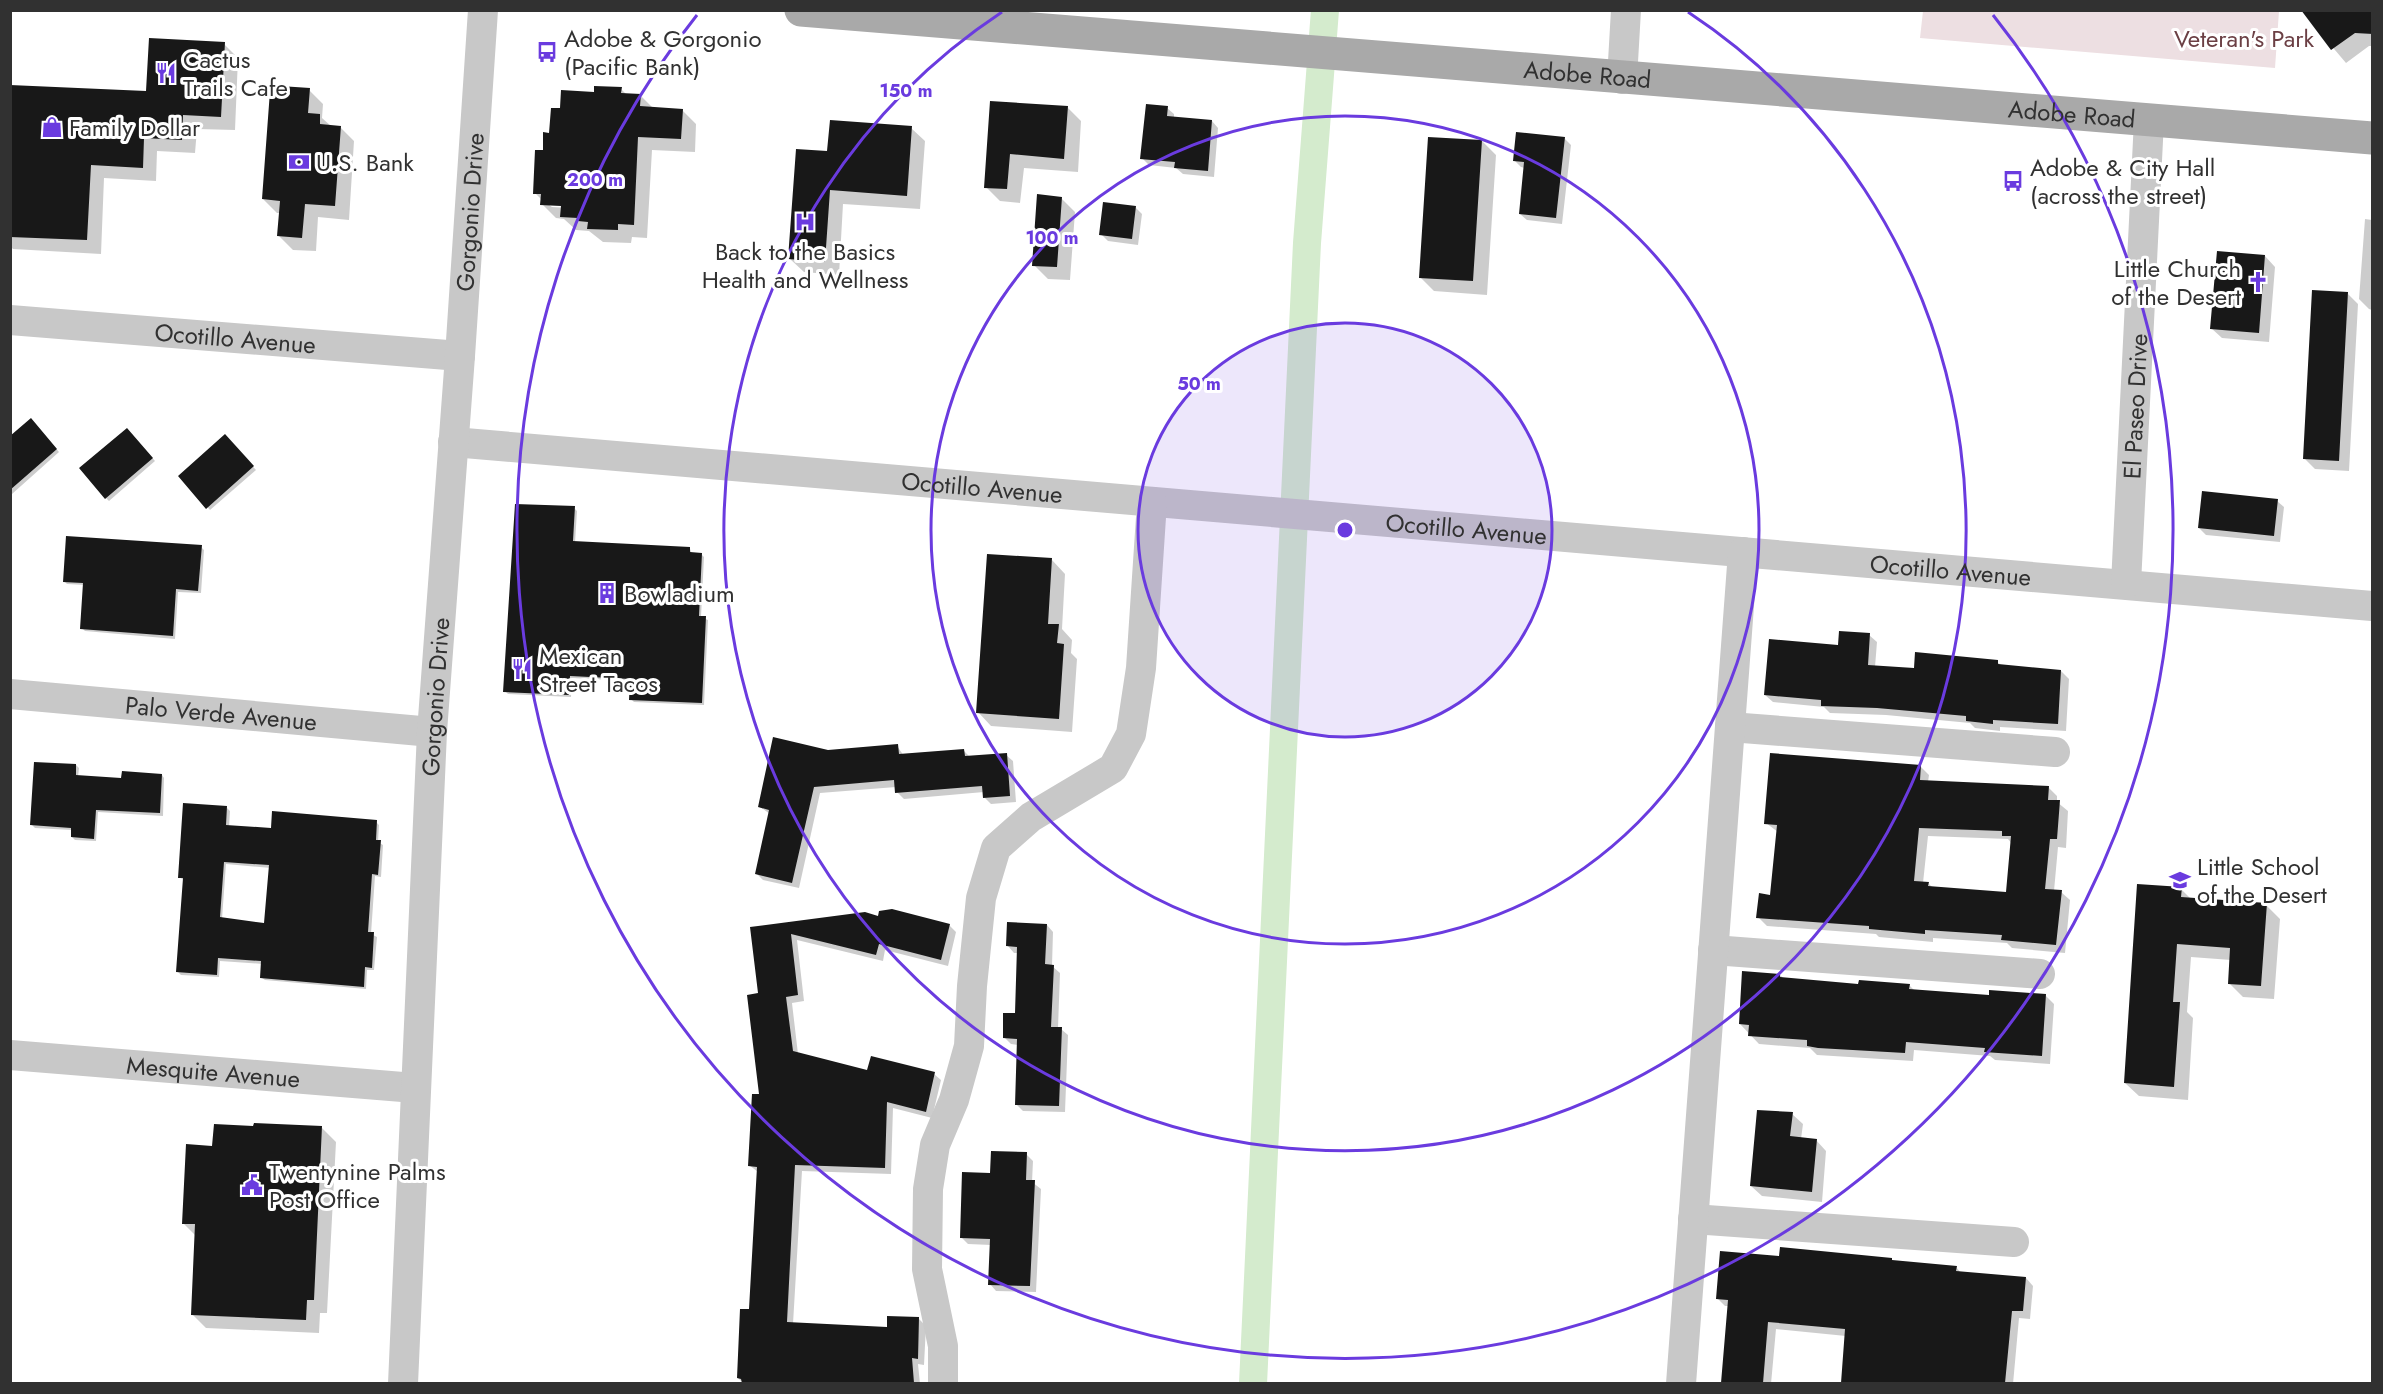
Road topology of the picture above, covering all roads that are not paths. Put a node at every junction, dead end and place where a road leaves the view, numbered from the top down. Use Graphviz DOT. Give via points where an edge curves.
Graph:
graph roads {
  1 [pos="483,10"];
  2 [pos="801,10"];
  3 [pos="1626,10"];
  4 [pos="1013,19"];
  5 [pos="1623,79"];
  6 [pos="2149,120"];
  7 [pos="2373,138"];
  8 [pos="10,321"];
  9 [pos="460,356"];
  10 [pos="453,442"];
  11 [pos="1152,502"];
  12 [pos="1743,552"];
  13 [pos="2126,584"];
  14 [pos="2373,606"];
  15 [pos="10,694"];
  16 [pos="1730,727"];
  17 [pos="432,732"];
  18 [pos="2055,752"];
  19 [pos="1713,950"];
  20 [pos="2040,974"];
  21 [pos="10,1055"];
  22 [pos="415,1088"];
  23 [pos="1693,1219"];
  24 [pos="2014,1242"];
  25 [pos="403,1383"];
  26 [pos="943,1383"];
  27 [pos="1681,1383"];
  1 -- 9 [label="street, Gorgonio Drive"];
  2 -- 4 [label="main road, Adobe Road"];
  3 -- 5 [label="street"];
  4 -- 5 [label="main road, Adobe Road" via="1264,48"];
  5 -- 6 [label="main road, Adobe Road"];
  6 -- 7 [label="main road, Adobe Road"];
  6 -- 13 [label="street, El Paseo Drive"];
  8 -- 9 [label="street, Ocotillo Avenue"];
  9 -- 10 [label="street, Gorgonio Drive"];
  10 -- 11 [label="street, Ocotillo Avenue"];
  10 -- 17 [label="street, Gorgonio Drive"];
  11 -- 12 [label="street, Ocotillo Avenue"];
  11 -- 26 [label="street" via="1141,668 1131,734 1113,768 1031,817 996,848 981,898 969,1046 954,1100 935,1145 928,1189 927,1269 943,1346"];
  12 -- 13 [label="street, Ocotillo Avenue"];
  12 -- 16 [label="street"];
  13 -- 14 [label="street, Ocotillo Avenue"];
  15 -- 17 [label="street, Palo Verde Avenue"];
  16 -- 18 [label="street"];
  16 -- 19 [label="street"];
  17 -- 22 [label="street, Gorgonio Drive"];
  19 -- 20 [label="street"];
  19 -- 23 [label="street"];
  21 -- 22 [label="street, Mesquite Avenue"];
  22 -- 25 [label="street, Gorgonio Drive"];
  23 -- 24 [label="street"];
  23 -- 27 [label="street"];
}
